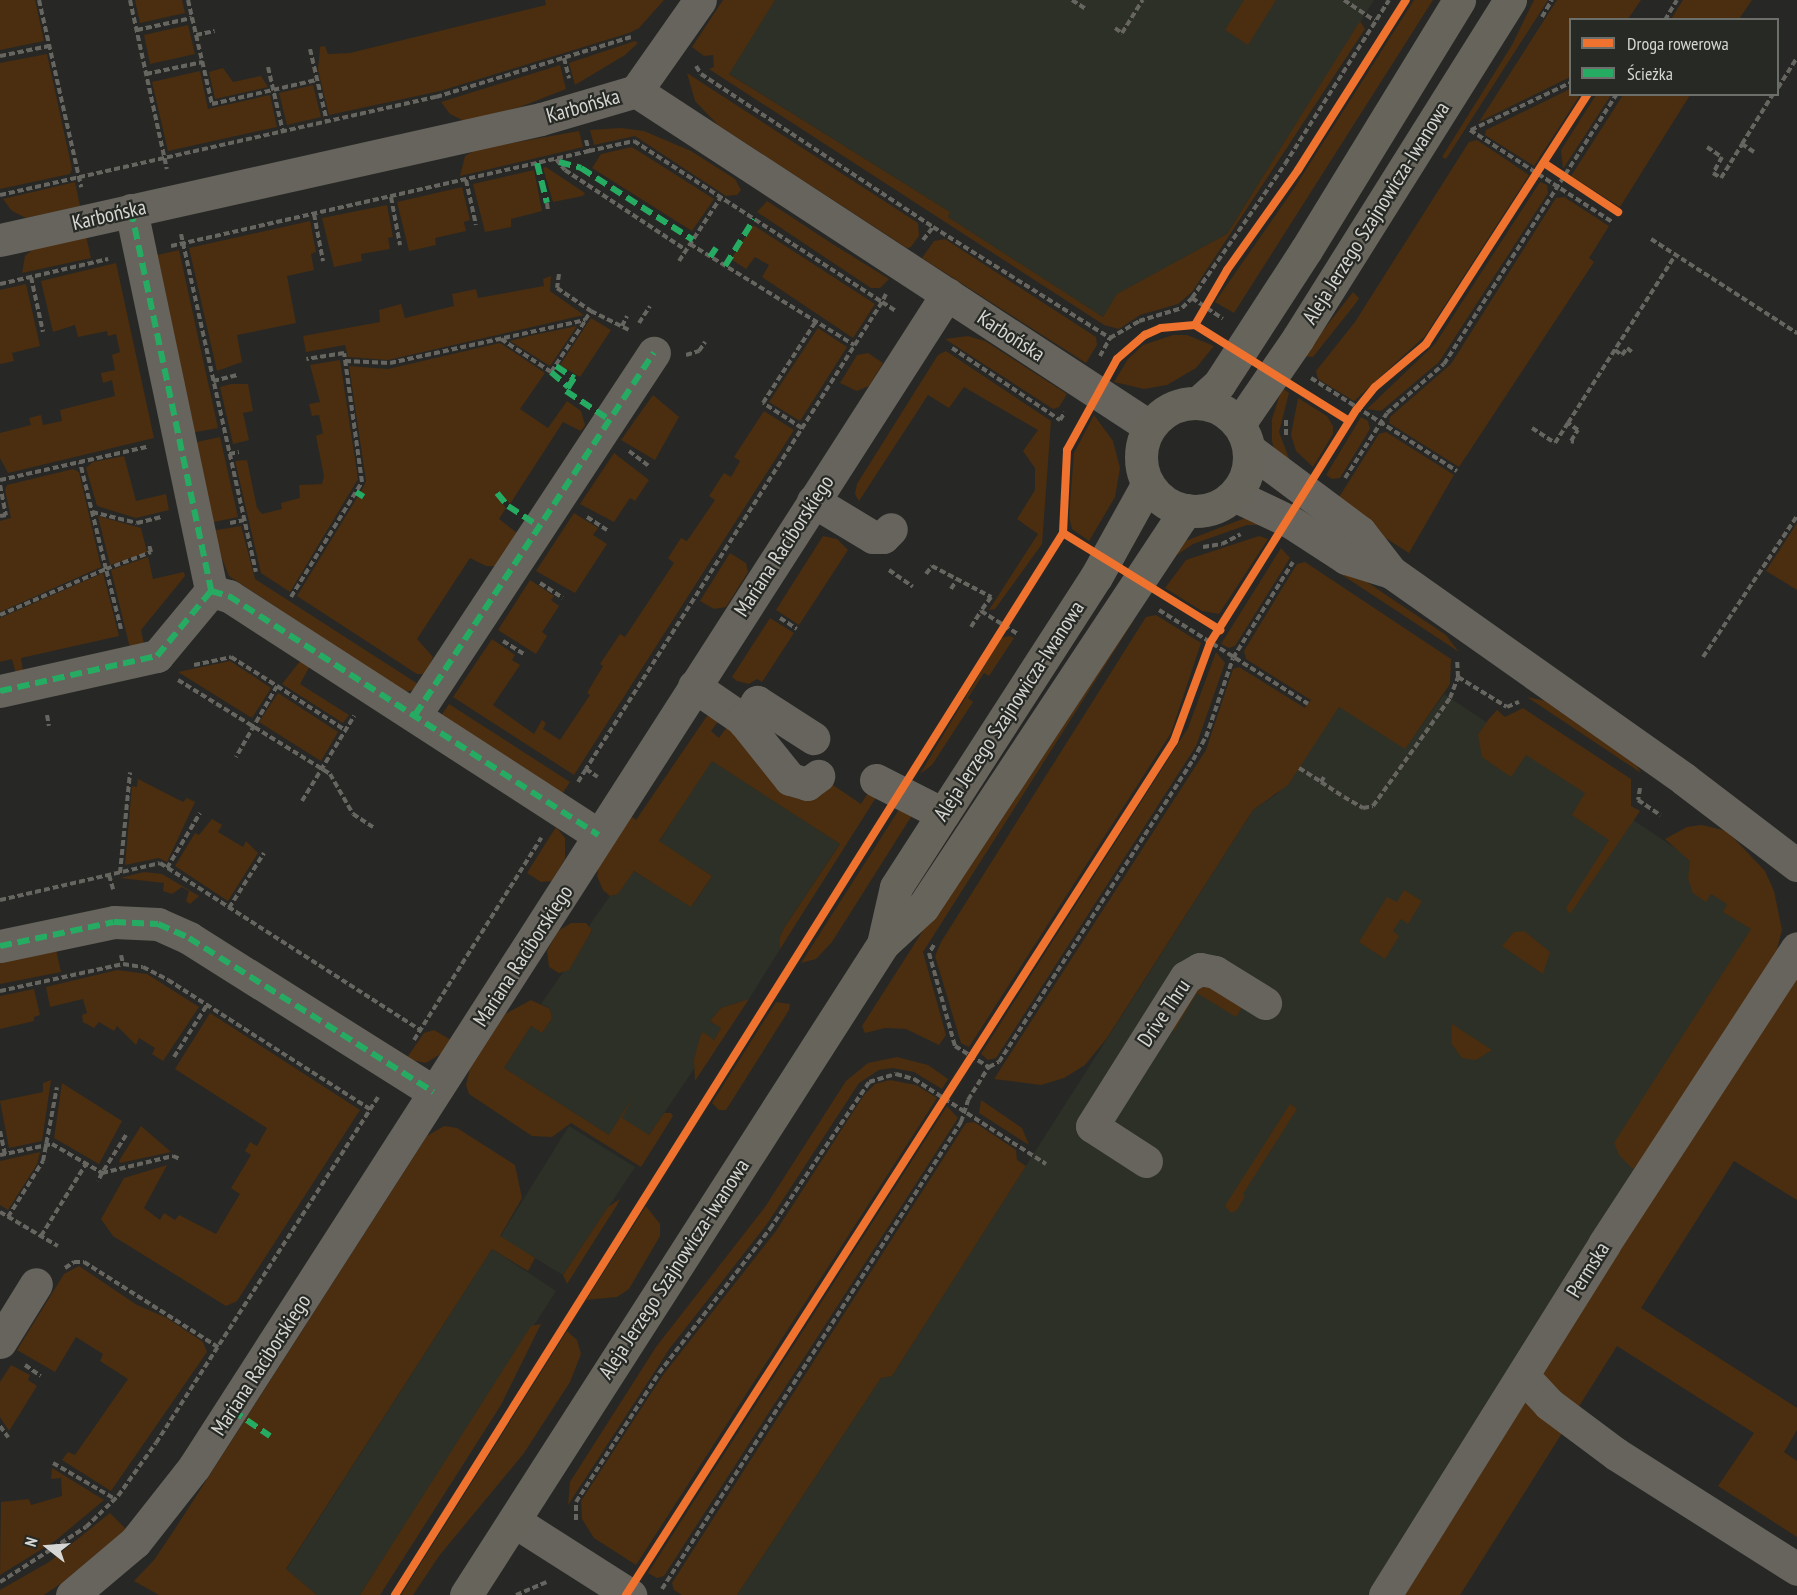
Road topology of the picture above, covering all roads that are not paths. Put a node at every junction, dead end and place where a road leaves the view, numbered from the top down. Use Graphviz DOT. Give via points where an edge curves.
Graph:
graph roads {
  1 [pos="700,0"];
  2 [pos="1459,0"];
  3 [pos="1510,0"];
  4 [pos="636,91"];
  5 [pos="131,210"];
  6 [pos="0,240"];
  7 [pos="947,294"];
  8 [pos="644,342"];
  9 [pos="1199,402"];
  10 [pos="1150,427"];
  11 [pos="1244,437"];
  12 [pos="1148,483"];
  13 [pos="1234,495"];
  14 [pos="813,501"];
  15 [pos="1186,510"];
  16 [pos="1315,519"];
  17 [pos="891,530"];
  18 [pos="211,591"];
  19 [pos="694,686"];
  20 [pos="0,691"];
  21 [pos="415,715"];
  22 [pos="744,722"];
  23 [pos="813,738"];
  24 [pos="818,776"];
  25 [pos="876,780"];
  26 [pos="942,814"];
  27 [pos="599,835"];
  28 [pos="1797,865"];
  29 [pos="883,944"];
  30 [pos="0,946"];
  31 [pos="1797,948"];
  32 [pos="1266,1003"];
  33 [pos="434,1092"];
  34 [pos="1146,1161"];
  35 [pos="50,1277"];
  36 [pos="0,1342"];
  37 [pos="1523,1376"];
  38 [pos="514,1521"];
  39 [pos="1797,1569"];
  40 [pos="85,1591"];
  41 [pos="643,1593"];
  42 [pos="466,1595"];
  43 [pos="1386,1595"];
  1 -- 4 [label="street"];
  2 -- 9 [label="main road, Aleja Jerzego Szajnowicza-Iwanowa" via="1306,250 1219,384"];
  3 -- 11 [label="main road, Aleja Jerzego Szajnowicza-Iwanowa" via="1286,381"];
  4 -- 5 [label="street, Karbońska" via="577,109"];
  4 -- 7 [label="street, Karbońska"];
  5 -- 6 [label="street, Karbońska"];
  5 -- 18 [label="street"];
  7 -- 10 [label="street, Karbońska"];
  7 -- 14 [label="street, Mariana Raciborskiego"];
  8 -- 21 [label="street"];
  9 -- 10 [label="main road" via="1172,408"];
  9 -- 11 [label="main road" via="1222,409"];
  10 -- 12 [label="main road" via="1141,454"];
  11 -- 13 [label="main road" via="1249,466"];
  11 -- 16 [label="street"];
  12 -- 15 [label="main road" via="1164,501"];
  12 -- 26 [label="main road, Aleja Jerzego Szajnowicza-Iwanowa" via="1096,576"];
  13 -- 15 [label="main road" via="1212,508"];
  13 -- 16 [label="street"];
  14 -- 17 [label="street" via="873,537 883,537"];
  14 -- 19 [label="street, Mariana Raciborskiego"];
  15 -- 29 [label="main road, Aleja Jerzego Szajnowicza-Iwanowa" via="1148,586 923,907"];
  16 -- 28 [label="street" via="1346,558 1391,572 1684,779"];
  18 -- 20 [label="street" via="173,666"];
  18 -- 21 [label="street" via="230,596"];
  19 -- 22 [label="street"];
  19 -- 27 [label="street, Mariana Raciborskiego"];
  21 -- 27 [label="street"];
  22 -- 23 [label="street" via="757,702"];
  22 -- 24 [label="street" via="790,779 807,784"];
  25 -- 26 [label="street"];
  26 -- 29 [label="main road, Aleja Jerzego Szajnowicza-Iwanowa" via="896,887"];
  27 -- 33 [label="street, Mariana Raciborskiego"];
  29 -- 38 [label="main road, Aleja Jerzego Szajnowicza-Iwanowa"];
  30 -- 33 [label="street" via="114,922 142,921 189,938"];
  31 -- 37 [label="street, Permska"];
  32 -- 34 [label="street, Drive Thru" via="1215,972 1191,972 1092,1126"];
  33 -- 40 [label="street, Mariana Raciborskiego" via="267,1358 181,1486 135,1542"];
  35 -- 36 [label="street"];
  37 -- 39 [label="street" via="1549,1404 1616,1454"];
  37 -- 43 [label="street, Permska"];
  38 -- 41 [label="street"];
  38 -- 42 [label="main road, Aleja Jerzego Szajnowicza-Iwanowa"];
}
